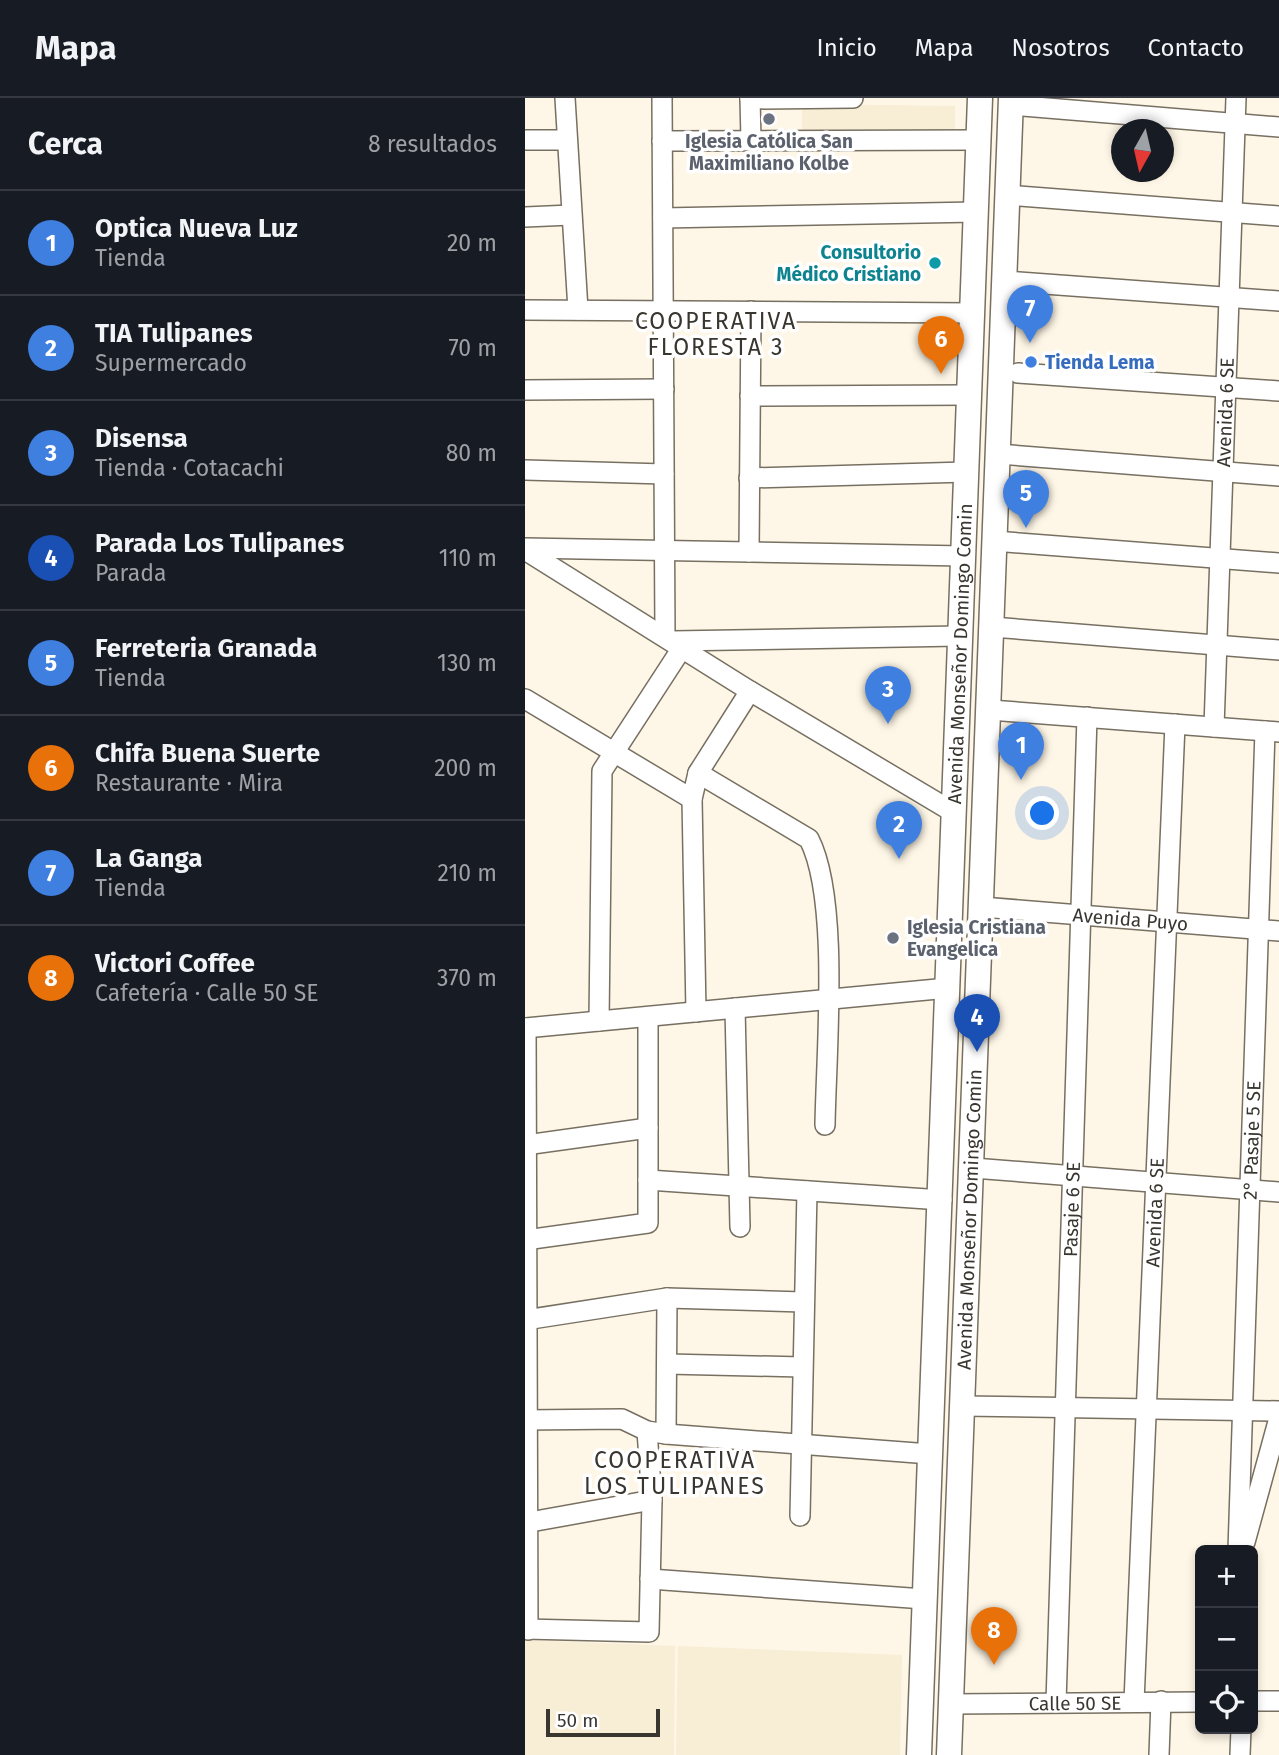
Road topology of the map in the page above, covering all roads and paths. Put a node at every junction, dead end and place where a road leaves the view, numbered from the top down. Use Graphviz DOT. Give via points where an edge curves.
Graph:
graph roads {
  1 [pos="565,98"];
  2 [pos="662,98"];
  3 [pos="853,98"];
  4 [pos="980,98"];
  5 [pos="1236,98"];
  6 [pos="750,99"];
  7 [pos="1011,102"];
  8 [pos="1238,123"];
  9 [pos="1279,127"];
  10 [pos="978,139"];
  11 [pos="525,140"];
  12 [pos="567,140"];
  13 [pos="751,140"];
  14 [pos="662,141"];
  15 [pos="1007,195"];
  16 [pos="976,212"];
  17 [pos="1234,213"];
  18 [pos="571,215"];
  19 [pos="1279,216"];
  20 [pos="525,217"];
  21 [pos="663,218"];
  22 [pos="1004,281"];
  23 [pos="1231,298"];
  24 [pos="1279,302"];
  25 [pos="525,310"];
  26 [pos="578,310"];
  27 [pos="663,310"];
  28 [pos="751,311"];
  29 [pos="972,313"];
  30 [pos="1019,373"];
  31 [pos="1227,388"];
  32 [pos="663,389"];
  33 [pos="525,390"];
  34 [pos="1279,391"];
  35 [pos="969,395"];
  36 [pos="750,396"];
  37 [pos="997,454"];
  38 [pos="525,470"];
  39 [pos="966,472"];
  40 [pos="1224,472"];
  41 [pos="664,474"];
  42 [pos="1279,476"];
  43 [pos="749,478"];
  44 [pos="994,541"];
  45 [pos="525,549"];
  46 [pos="664,550"];
  47 [pos="749,552"];
  48 [pos="964,556"];
  49 [pos="1221,558"];
  50 [pos="1279,563"];
  51 [pos="992,627"];
  52 [pos="959,636"];
  53 [pos="673,642"];
  54 [pos="1217,645"];
  55 [pos="1279,650"];
  56 [pos="750,691"];
  57 [pos="525,699"];
  58 [pos="990,710"];
  59 [pos="1087,717"];
  60 [pos="1175,724"];
  61 [pos="1214,727"];
  62 [pos="1272,732"];
  63 [pos="614,752"];
  64 [pos="698,774"];
  65 [pos="692,799"];
  66 [pos="953,811"];
  67 [pos="982,907"];
  68 [pos="1081,915"];
  69 [pos="1167,922"];
  70 [pos="1259,929"];
  71 [pos="1279,931"];
  72 [pos="948,988"];
  73 [pos="828,1000"];
  74 [pos="735,1008"];
  75 [pos="696,1012"];
  76 [pos="648,1017"];
  77 [pos="599,1021"];
  78 [pos="526,1028"];
  79 [pos="825,1125"];
  80 [pos="647,1128"];
  81 [pos="526,1145"];
  82 [pos="973,1168"];
  83 [pos="1073,1176"];
  84 [pos="648,1180"];
  85 [pos="1156,1182"];
  86 [pos="740,1186"];
  87 [pos="1249,1190"];
  88 [pos="807,1191"];
  89 [pos="1279,1192"];
  90 [pos="941,1200"];
  91 [pos="740,1227"];
  92 [pos="526,1240"];
  93 [pos="667,1297"];
  94 [pos="803,1302"];
  95 [pos="526,1320"];
  96 [pos="667,1364"];
  97 [pos="802,1367"];
  98 [pos="963,1406"];
  99 [pos="1066,1408"];
  100 [pos="1146,1409"];
  101 [pos="1241,1410"];
  102 [pos="1279,1411"];
  103 [pos="1279,1418"];
  104 [pos="526,1420"];
  105 [pos="657,1432"];
  106 [pos="800,1444"];
  107 [pos="930,1454"];
  108 [pos="652,1500"];
  109 [pos="800,1516"];
  110 [pos="526,1523"];
  111 [pos="1240,1545"];
  112 [pos="1241,1545"];
  113 [pos="650,1579"];
  114 [pos="924,1598"];
  115 [pos="527,1630"];
  116 [pos="1195,1699"];
  117 [pos="1161,1701"];
  118 [pos="1258,1701"];
  119 [pos="1279,1701"];
  120 [pos="1134,1702"];
  121 [pos="1056,1703"];
  122 [pos="951,1704"];
  123 [pos="1241,1734"];
  124 [pos="919,1755"];
  125 [pos="949,1755"];
  126 [pos="1159,1755"];
  127 [pos="1240,1755"];
  1 -- 12 [label="street"];
  2 -- 14 [label="street"];
  3 -- 6 [label="street"];
  4 -- 10 [label="main road, Avenida Monseñor Domingo Comin"];
  5 -- 8 [label="street, Avenida 6 SE"];
  6 -- 13 [label="street"];
  7 -- 8 [label="street"];
  7 -- 15 [label="main road, Avenida Monseñor Domingo Comin"];
  8 -- 9 [label="street"];
  8 -- 17 [label="street, Avenida 6 SE"];
  10 -- 13 [label="street"];
  10 -- 16 [label="main road, Avenida Monseñor Domingo Comin"];
  11 -- 12 [label="street"];
  12 -- 18 [label="street"];
  13 -- 14 [label="street"];
  14 -- 21 [label="street"];
  15 -- 17 [label="street"];
  15 -- 22 [label="main road, Avenida Monseñor Domingo Comin"];
  16 -- 21 [label="street"];
  16 -- 29 [label="main road, Avenida Monseñor Domingo Comin"];
  17 -- 19 [label="street"];
  17 -- 23 [label="street, Avenida 6 SE"];
  18 -- 20 [label="street"];
  18 -- 26 [label="street"];
  21 -- 27 [label="street"];
  22 -- 23 [label="street"];
  22 -- 37 [label="main road, Avenida Monseñor Domingo Comin"];
  23 -- 24 [label="street"];
  23 -- 31 [label="street, Avenida 6 SE"];
  25 -- 26 [label="street"];
  26 -- 27 [label="street"];
  27 -- 28 [label="street"];
  27 -- 32 [label="street"];
  28 -- 29 [label="street"];
  28 -- 36 [label="street"];
  29 -- 35 [label="main road, Avenida Monseñor Domingo Comin"];
  30 -- 31 [label="street"];
  31 -- 34 [label="street"];
  31 -- 40 [label="street, Avenida 6 SE"];
  32 -- 33 [label="street"];
  32 -- 41 [label="street"];
  35 -- 36 [label="street"];
  35 -- 39 [label="main road, Avenida Monseñor Domingo Comin"];
  36 -- 43 [label="street"];
  37 -- 40 [label="street"];
  37 -- 44 [label="main road, Avenida Monseñor Domingo Comin"];
  38 -- 41 [label="street"];
  39 -- 43 [label="street"];
  39 -- 48 [label="main road, Avenida Monseñor Domingo Comin"];
  40 -- 42 [label="street"];
  40 -- 49 [label="street, Avenida 6 SE"];
  41 -- 46 [label="street"];
  43 -- 47 [label="street"];
  44 -- 49 [label="street"];
  44 -- 51 [label="main road, Avenida Monseñor Domingo Comin"];
  45 -- 46 [label="street"];
  45 -- 53 [label="street"];
  46 -- 47 [label="street"];
  46 -- 53 [label="street"];
  47 -- 48 [label="street"];
  48 -- 52 [label="main road, Avenida Monseñor Domingo Comin"];
  49 -- 50 [label="street"];
  49 -- 54 [label="street, Avenida 6 SE"];
  51 -- 54 [label="street"];
  51 -- 58 [label="main road, Avenida Monseñor Domingo Comin"];
  52 -- 53 [label="street"];
  52 -- 66 [label="main road, Avenida Monseñor Domingo Comin"];
  53 -- 56 [label="street"];
  53 -- 63 [label="street"];
  54 -- 55 [label="street"];
  54 -- 61 [label="street, Avenida 6 SE"];
  56 -- 64 [label="street"];
  56 -- 66 [label="street"];
  57 -- 63 [label="street"];
  58 -- 59 [label="street"];
  58 -- 67 [label="main road, Avenida Monseñor Domingo Comin"];
  59 -- 60 [label="street"];
  59 -- 68 [label="street, Pasaje 6 SE"];
  60 -- 61 [label="street"];
  60 -- 69 [label="street, Avenida 6 SE"];
  61 -- 62 [label="street"];
  62 -- 70 [label="street, 2° Pasaje 5 SE"];
  63 -- 65 [label="street"];
  63 -- 77 [label="street" via="602,771"];
  64 -- 65 [label="street"];
  64 -- 73 [label="street" via="809,839 816,852 826,914"];
  65 -- 75 [label="street"];
  66 -- 72 [label="main road, Avenida Monseñor Domingo Comin"];
  67 -- 68 [label="street, Avenida Puyo"];
  67 -- 82 [label="main road, Avenida Monseñor Domingo Comin"];
  68 -- 69 [label="street, Avenida Puyo"];
  68 -- 83 [label="street, Pasaje 6 SE"];
  69 -- 70 [label="street, Avenida Puyo"];
  69 -- 85 [label="street, Avenida 6 SE"];
  70 -- 71 [label="street, Avenida Puyo"];
  70 -- 87 [label="street, 2° Pasaje 5 SE"];
  72 -- 73 [label="street"];
  72 -- 90 [label="main road, Avenida Monseñor Domingo Comin"];
  73 -- 74 [label="street"];
  73 -- 79 [label="street"];
  74 -- 75 [label="street"];
  74 -- 86 [label="street"];
  75 -- 76 [label="street"];
  76 -- 77 [label="street"];
  76 -- 80 [label="street"];
  77 -- 78 [label="street"];
  78 -- 81 [label="street"];
  80 -- 81 [label="street"];
  80 -- 84 [label="street"];
  81 -- 92 [label="street"];
  82 -- 83 [label="street"];
  82 -- 98 [label="main road, Avenida Monseñor Domingo Comin"];
  83 -- 85 [label="street"];
  83 -- 99 [label="street, Pasaje 6 SE"];
  84 -- 86 [label="street"];
  84 -- 92 [label="street" via="647,1223"];
  85 -- 87 [label="street"];
  85 -- 100 [label="street, Avenida 6 SE"];
  86 -- 88 [label="street"];
  86 -- 91 [label="street"];
  87 -- 89 [label="street"];
  87 -- 101 [label="street, 2° Pasaje 5 SE"];
  88 -- 90 [label="street"];
  88 -- 94 [label="street"];
  90 -- 107 [label="main road, Avenida Monseñor Domingo Comin"];
  92 -- 95 [label="street"];
  93 -- 94 [label="street"];
  93 -- 95 [label="street"];
  93 -- 96 [label="street"];
  94 -- 97 [label="street"];
  95 -- 104 [label="street"];
  96 -- 97 [label="street"];
  96 -- 105 [label="street"];
  97 -- 106 [label="street"];
  98 -- 99 [label="street"];
  98 -- 122 [label="main road, Avenida Monseñor Domingo Comin"];
  99 -- 100 [label="street"];
  99 -- 121 [label="street, Pasaje 6 SE"];
  100 -- 101 [label="street"];
  100 -- 120 [label="street, Avenida 6 SE"];
  101 -- 102 [label="street"];
  101 -- 111 [label="street, 2° Pasaje 5 SE"];
  103 -- 112 [label="street"];
  104 -- 105 [label="street" via="622,1419"];
  104 -- 110 [label="street"];
  105 -- 106 [label="street"];
  105 -- 108 [label="street"];
  106 -- 107 [label="street"];
  106 -- 109 [label="street"];
  107 -- 114 [label="main road, Avenida Monseñor Domingo Comin"];
  108 -- 110 [label="street"];
  108 -- 113 [label="street"];
  110 -- 115 [label="street"];
  113 -- 114 [label="street"];
  113 -- 115 [label="street" via="649,1632"];
  114 -- 124 [label="main road, Avenida Monseñor Domingo Comin"];
  116 -- 117 [label="street, Calle 50 SE"];
  117 -- 120 [label="street, Calle 50 SE"];
  117 -- 126 [label="street"];
  118 -- 119 [label="street"];
  120 -- 121 [label="street, Calle 50 SE"];
  121 -- 122 [label="street, Calle 50 SE"];
  122 -- 125 [label="main road, Avenida Monseñor Domingo Comin"];
  123 -- 127 [label="street"];
}
